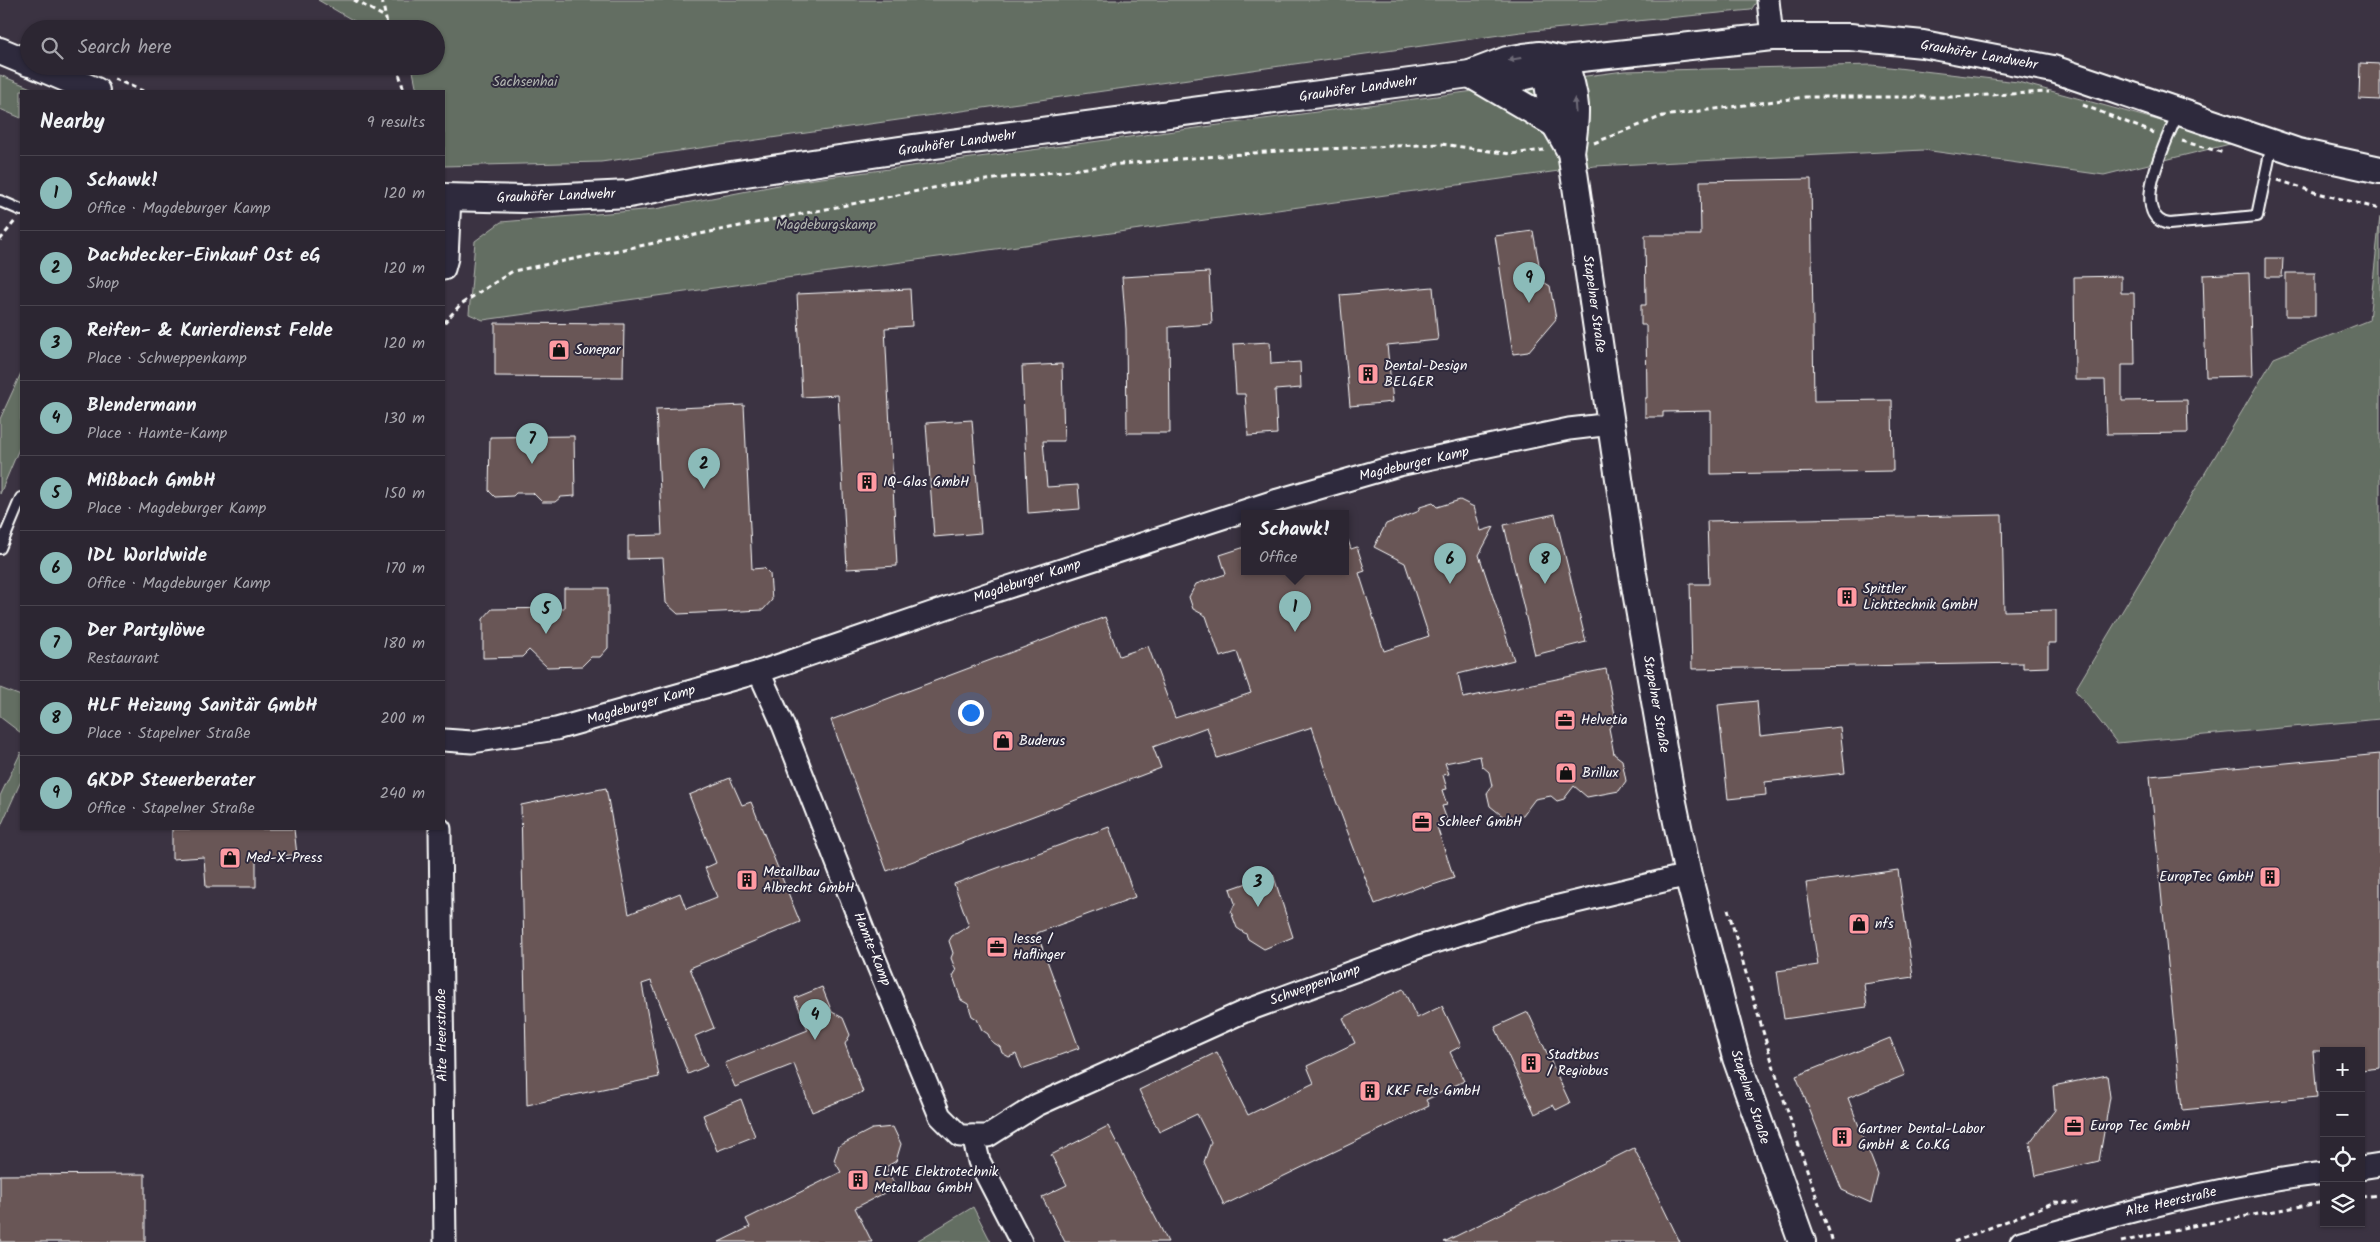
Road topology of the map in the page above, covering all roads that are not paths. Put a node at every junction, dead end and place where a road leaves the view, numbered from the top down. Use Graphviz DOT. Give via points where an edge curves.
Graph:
graph roads {
  1 [pos="1768,0"];
  2 [pos="1772,37"];
  3 [pos="0,51"];
  4 [pos="20,59"];
  5 [pos="1563,60"];
  6 [pos="1470,74"];
  7 [pos="58,75"];
  8 [pos="94,90"];
  9 [pos="2178,111"];
  10 [pos="1555,124"];
  11 [pos="2272,143"];
  12 [pos="1559,150"];
  13 [pos="2380,170"];
  14 [pos="447,197"];
  15 [pos="0,201"];
  16 [pos="20,210"];
  17 [pos="445,265"];
  18 [pos="1612,424"];
  19 [pos="20,500"];
  20 [pos="1247,510"];
  21 [pos="1241,512"];
  22 [pos="0,548"];
  23 [pos="759,672"];
  24 [pos="445,740"];
  25 [pos="440,830"];
  26 [pos="1688,876"];
  27 [pos="966,1136"];
  28 [pos="2380,1165"];
  29 [pos="2365,1167"];
  30 [pos="2320,1173"];
  31 [pos="445,1242"];
  32 [pos="1021,1242"];
  33 [pos="1802,1242"];
  34 [pos="2021,1242"];
  1 -- 2 [label="street"];
  2 -- 5 [label="street, Grauhöfer Landwehr"];
  2 -- 9 [label="street, Grauhöfer Landwehr" via="1850,37 1923,44 2053,69"];
  3 -- 4 [label="street"];
  5 -- 6 [label="street, Grauhöfer Landwehr" via="1540,55 1524,57"];
  5 -- 10 [label="street, Stapelner Straße" via="1548,84"];
  12 -- 5 [label="street, Stapelner Straße, one-way" via="1576,120 1574,87"];
  6 -- 10 [label="street"];
  6 -- 14 [label="street, Grauhöfer Landwehr" via="913,148 711,178 629,194 526,199"];
  7 -- 8 [label="street"];
  9 -- 11 [label="street, Grauhöfer Landwehr"];
  9 -- 11 [label="lane" via="2150,189 2153,216 2159,222 2169,224 2257,216"];
  10 -- 12 [label="street, Stapelner Straße"];
  11 -- 13 [label="street, Grauhöfer Landwehr"];
  12 -- 18 [label="street, Stapelner Straße"];
  14 -- 17 [label="street"];
  15 -- 16 [label="lane"];
  18 -- 20 [label="street, Magdeburger Kamp" via="1399,465"];
  18 -- 26 [label="street, Stapelner Straße" via="1636,588"];
  19 -- 22 [label="lane"];
  21 -- 23 [label="street, Magdeburger Kamp"];
  23 -- 24 [label="street, Magdeburger Kamp" via="556,729 472,742"];
  23 -- 27 [label="street, Hamte-Kamp" via="940,1116"];
  25 -- 31 [label="street, Alte Heerstraße"];
  26 -- 27 [label="street, Schweppenkamp" via="1530,913 1422,946 1243,1012 1037,1105 988,1136"];
  26 -- 33 [label="street, Stapelner Straße" via="1736,1058"];
  27 -- 32 [label="street"];
  28 -- 29 [label="street"];
  30 -- 34 [label="street, Alte Heerstraße" via="2179,1198"];
}
